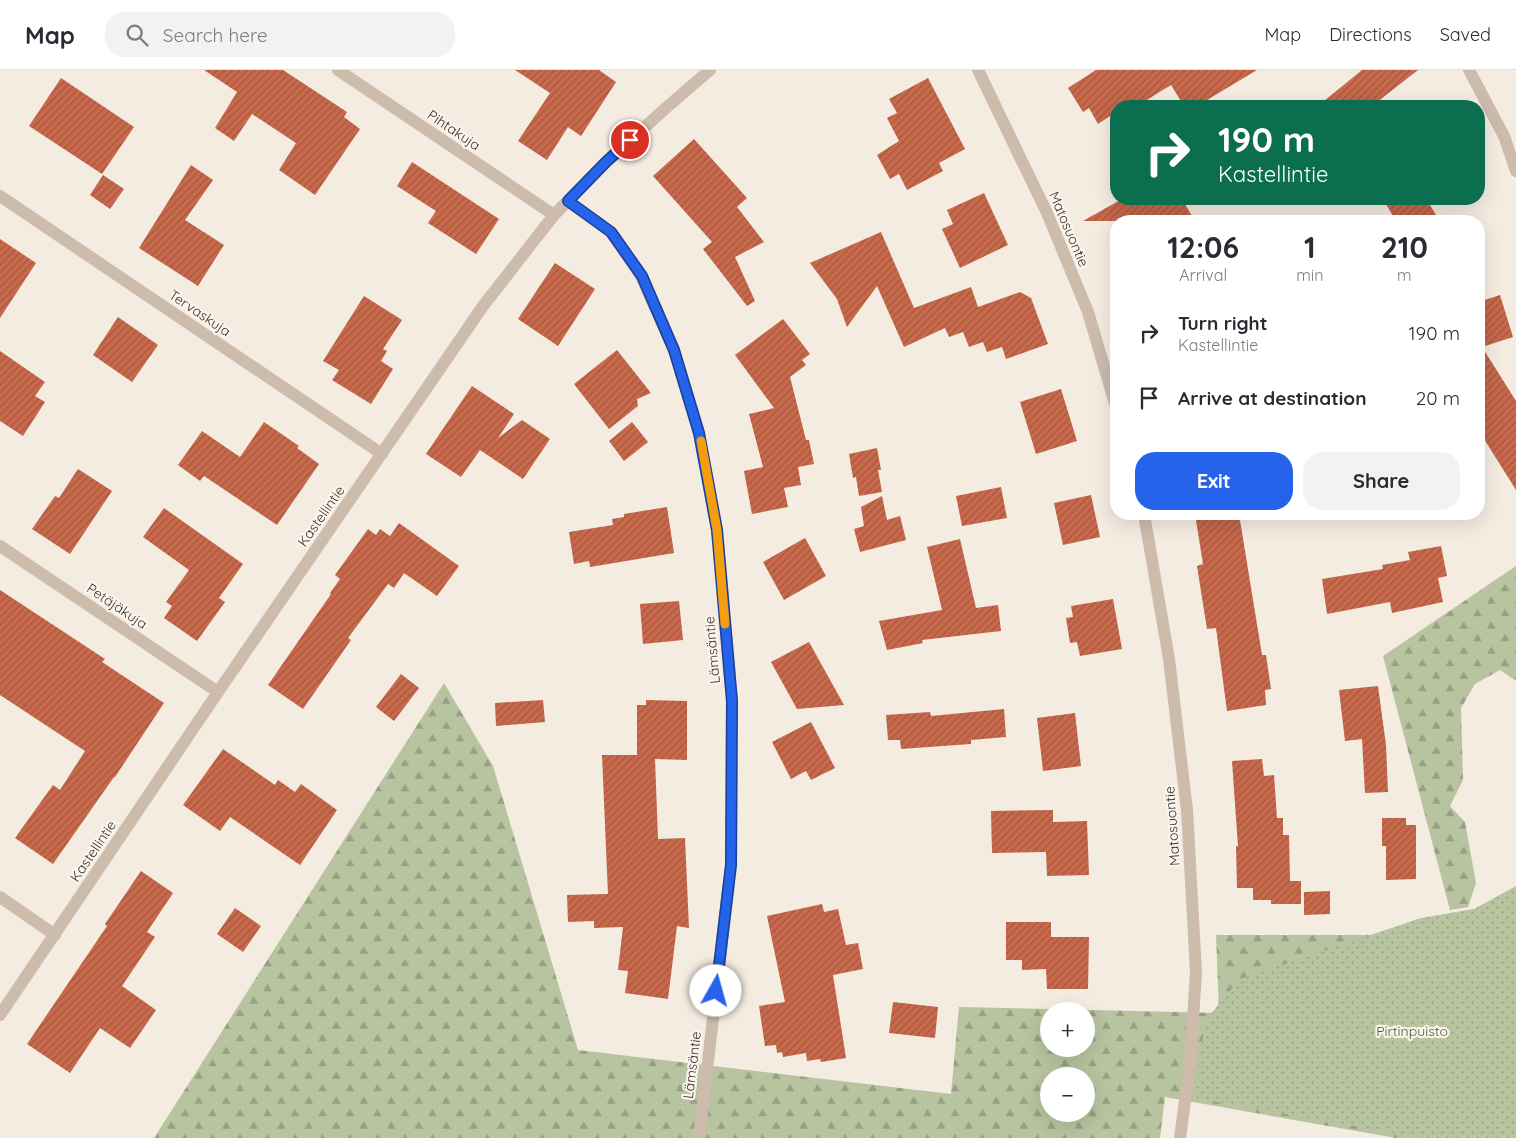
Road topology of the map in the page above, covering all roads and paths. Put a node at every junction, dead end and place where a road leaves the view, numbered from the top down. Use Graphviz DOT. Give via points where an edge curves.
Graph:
graph roads {
  1 [pos="338,70"];
  2 [pos="710,70"];
  3 [pos="978,70"];
  4 [pos="1469,70"];
  5 [pos="1485,100"];
  6 [pos="1485,100"];
  7 [pos="1516,171"];
  8 [pos="0,196"];
  9 [pos="568,201"];
  10 [pos="554,215"];
  11 [pos="1110,387"];
  12 [pos="382,454"];
  13 [pos="1145,520"];
  14 [pos="0,546"];
  15 [pos="218,692"];
  16 [pos="0,897"];
  17 [pos="55,935"];
  18 [pos="0,1015"];
  19 [pos="699,1138"];
  20 [pos="1180,1138"];
  1 -- 10 [label="street, Pihtakuja"];
  2 -- 9 [label="street, Kastellintie" via="606,162"];
  3 -- 11 [label="street, Matosuontie" via="1047,213 1088,312"];
  4 -- 5 [label="street"];
  6 -- 7 [label="street" via="1504,136"];
  8 -- 12 [label="street, Tervaskuja"];
  9 -- 10 [label="street, Kastellintie"];
  9 -- 19 [label="street, Lämsäntie" via="611,232 642,276 674,350 699,433 717,530 732,701 731,865"];
  10 -- 12 [label="street, Kastellintie" via="483,306"];
  12 -- 15 [label="street, Kastellintie"];
  13 -- 20 [label="street, Matosuontie" via="1169,658 1189,845 1196,973 1190,1064"];
  14 -- 15 [label="street, Petäjäkuja"];
  15 -- 17 [label="street, Kastellintie"];
  16 -- 17 [label="street"];
  17 -- 18 [label="street, Kastellintie"];
}
